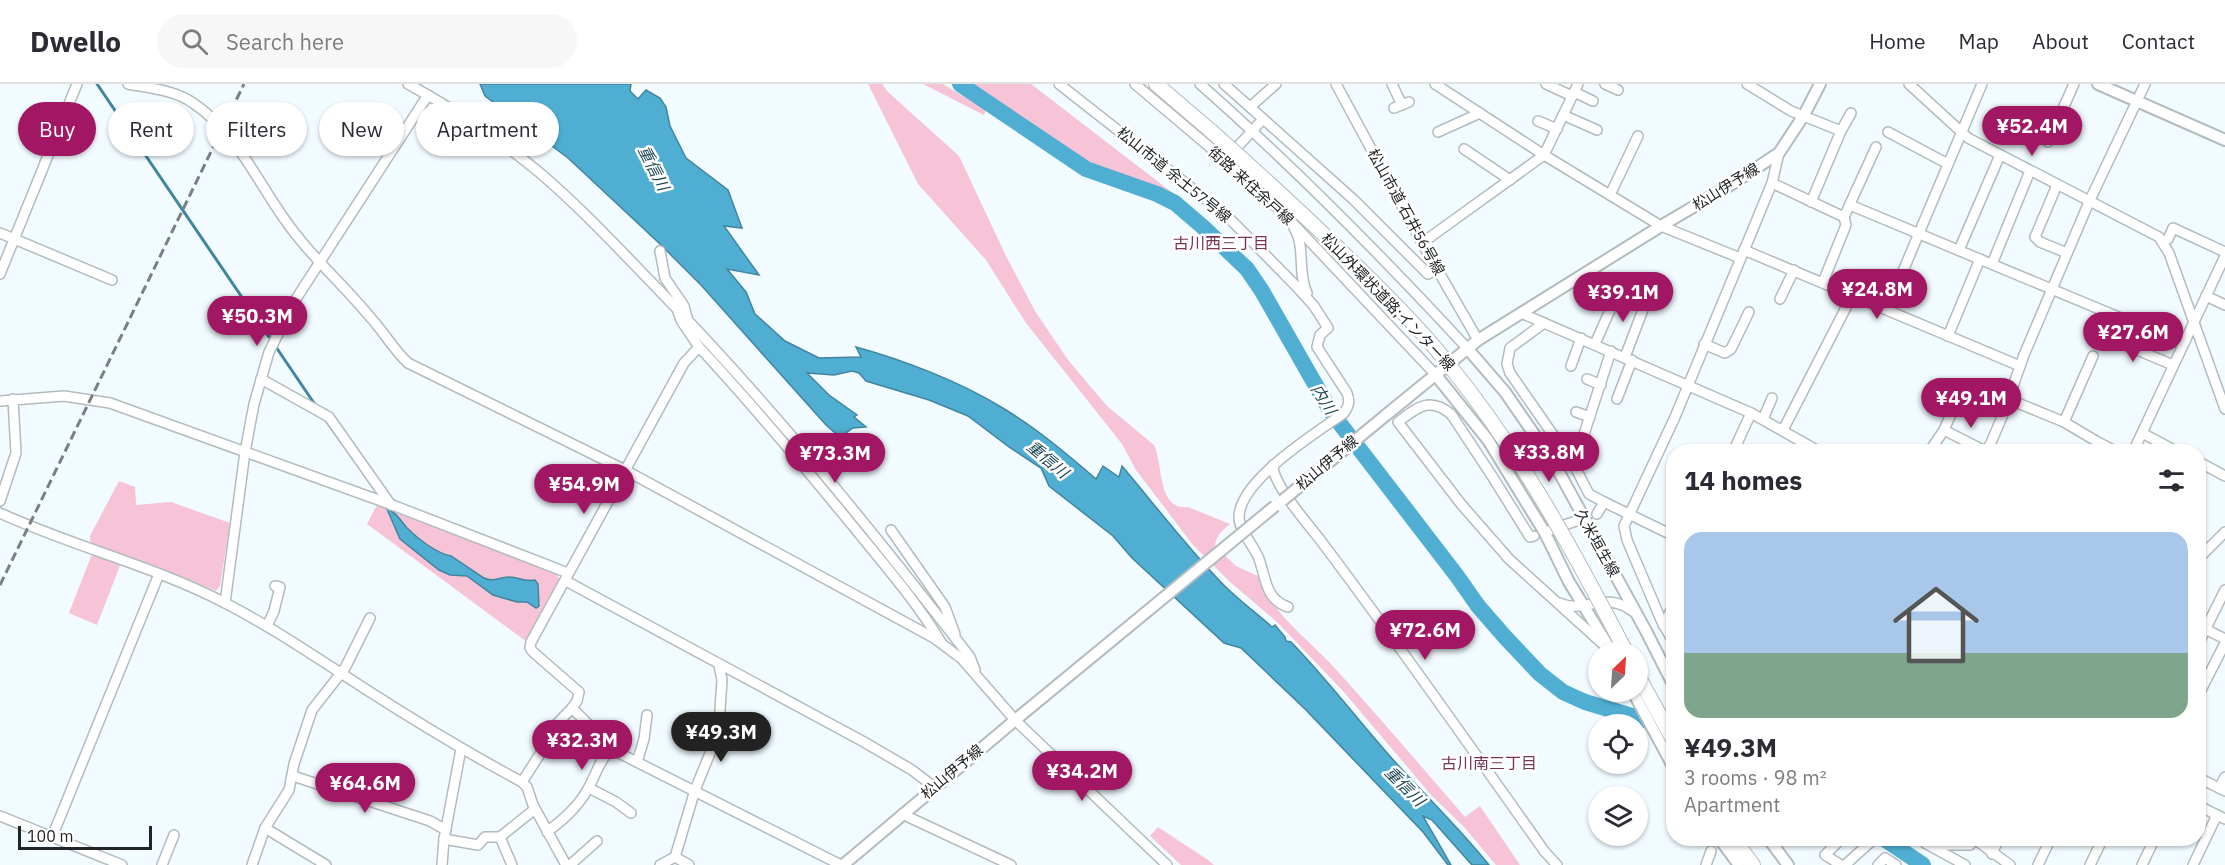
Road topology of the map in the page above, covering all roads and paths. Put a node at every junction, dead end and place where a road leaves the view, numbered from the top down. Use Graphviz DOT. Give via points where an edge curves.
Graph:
graph roads {
  1 [pos="76,84"];
  2 [pos="128,84"];
  3 [pos="408,84"];
  4 [pos="1059,84"];
  5 [pos="1135,84"];
  6 [pos="1156,84"];
  7 [pos="1200,84"];
  8 [pos="1276,84"];
  9 [pos="1335,84"];
  10 [pos="1392,84"];
  11 [pos="1435,84"];
  12 [pos="1546,84"];
  13 [pos="1605,84"];
  14 [pos="1747,84"];
  15 [pos="1820,84"];
  16 [pos="1909,84"];
  17 [pos="1982,84"];
  18 [pos="2074,84"];
  19 [pos="2098,84"];
  20 [pos="2145,84"];
  21 [pos="1228,85"];
  22 [pos="1451,88"];
  23 [pos="1618,90"];
  24 [pos="1574,91"];
  25 [pos="428,95"];
  26 [pos="2137,100"];
  27 [pos="1593,101"];
  28 [pos="1402,105"];
  29 [pos="1250,107"];
  30 [pos="1480,113"];
  31 [pos="1851,113"];
  32 [pos="1563,115"];
  33 [pos="1804,115"];
  34 [pos="1263,119"];
  35 [pos="1538,121"];
  36 [pos="1557,129"];
  37 [pos="1597,130"];
  38 [pos="1252,131"];
  39 [pos="1841,131"];
  40 [pos="1438,132"];
  41 [pos="1888,132"];
  42 [pos="1961,133"];
  43 [pos="1638,136"];
  44 [pos="2225,140"];
  45 [pos="2048,142"];
  46 [pos="1876,147"];
  47 [pos="1464,149"];
  48 [pos="1779,153"];
  49 [pos="1544,155"];
  50 [pos="2000,155"];
  51 [pos="1225,160"];
  52 [pos="1948,164"];
  53 [pos="2030,171"];
  54 [pos="1510,180"];
  55 [pos="1772,183"];
  56 [pos="2057,185"];
  57 [pos="1610,195"];
  58 [pos="1811,202"];
  59 [pos="2090,202"];
  60 [pos="1850,205"];
  61 [pos="1284,214"];
  62 [pos="1844,217"];
  63 [pos="1660,226"];
  64 [pos="0,233"];
  65 [pos="1920,234"];
  66 [pos="14,238"];
  67 [pos="2163,242"];
  68 [pos="1422,243"];
  69 [pos="1959,250"];
  70 [pos="660,251"];
  71 [pos="2067,253"];
  72 [pos="1742,254"];
  73 [pos="2225,254"];
  74 [pos="1980,259"];
  75 [pos="320,263"];
  76 [pos="1992,264"];
  77 [pos="1437,269"];
  78 [pos="1794,270"];
  79 [pos="0,274"];
  80 [pos="112,280"];
  81 [pos="1823,282"];
  82 [pos="2052,290"];
  83 [pos="1853,294"];
  84 [pos="2206,296"];
  85 [pos="1647,299"];
  86 [pos="1780,299"];
  87 [pos="2225,305"];
  88 [pos="1314,306"];
  89 [pos="677,308"];
  90 [pos="1887,309"];
  91 [pos="1610,310"];
  92 [pos="1749,312"];
  93 [pos="1521,313"];
  94 [pos="687,319"];
  95 [pos="2194,321"];
  96 [pos="1544,323"];
  97 [pos="1948,336"];
  98 [pos="2104,336"];
  99 [pos="1581,338"];
  100 [pos="1478,340"];
  101 [pos="1595,344"];
  102 [pos="1704,344"];
  103 [pos="2183,344"];
  104 [pos="699,347"];
  105 [pos="1467,348"];
  106 [pos="1611,351"];
  107 [pos="2093,356"];
  108 [pos="1628,358"];
  109 [pos="2173,365"];
  110 [pos="1571,366"];
  111 [pos="2020,366"];
  112 [pos="1435,374"];
  113 [pos="261,379"];
  114 [pos="1587,379"];
  115 [pos="1688,384"];
  116 [pos="1601,385"];
  117 [pos="1772,398"];
  118 [pos="13,399"];
  119 [pos="1617,399"];
  120 [pos="2008,399"];
  121 [pos="1957,400"];
  122 [pos="0,401"];
  123 [pos="2225,409"];
  124 [pos="1576,412"];
  125 [pos="1751,413"];
  126 [pos="1590,417"];
  127 [pos="1762,419"];
  128 [pos="2064,422"];
  129 [pos="1783,430"];
  130 [pos="1944,430"];
  131 [pos="2142,433"];
  132 [pos="2096,441"];
  133 [pos="1737,444"];
  134 [pos="1807,444"];
  135 [pos="1934,444"];
  136 [pos="1971,444"];
  137 [pos="1990,444"];
  138 [pos="2095,444"];
  139 [pos="2102,444"];
  140 [pos="2137,444"];
  141 [pos="2163,444"];
  142 [pos="245,452"];
  143 [pos="1273,465"];
  144 [pos="1574,465"];
  145 [pos="2206,466"];
  146 [pos="625,470"];
  147 [pos="2225,476"];
  148 [pos="0,501"];
  149 [pos="1604,502"];
  150 [pos="392,505"];
  151 [pos="0,513"];
  152 [pos="1597,514"];
  153 [pos="1628,514"];
  154 [pos="1576,521"];
  155 [pos="891,530"];
  156 [pos="1550,530"];
  157 [pos="1666,532"];
  158 [pos="2225,532"];
  159 [pos="1534,536"];
  160 [pos="2206,551"];
  161 [pos="159,573"];
  162 [pos="567,577"];
  163 [pos="274,586"];
  164 [pos="2225,590"];
  165 [pos="1551,599"];
  166 [pos="225,603"];
  167 [pos="1584,605"];
  168 [pos="1288,607"];
  169 [pos="1636,614"];
  170 [pos="370,618"];
  171 [pos="1666,620"];
  172 [pos="2206,621"];
  173 [pos="1663,625"];
  174 [pos="267,626"];
  175 [pos="1666,630"];
  176 [pos="2206,630"];
  177 [pos="955,638"];
  178 [pos="2225,641"];
  179 [pos="1602,642"];
  180 [pos="1606,642"];
  181 [pos="1621,642"];
  182 [pos="942,644"];
  183 [pos="719,665"];
  184 [pos="1666,671"];
  185 [pos="341,673"];
  186 [pos="976,675"];
  187 [pos="2206,680"];
  188 [pos="1648,694"];
  189 [pos="1639,702"];
  190 [pos="572,708"];
  191 [pos="647,715"];
  192 [pos="1018,718"];
  193 [pos="1666,727"];
  194 [pos="461,749"];
  195 [pos="610,749"];
  196 [pos="1666,753"];
  197 [pos="637,762"];
  198 [pos="293,776"];
  199 [pos="2225,777"];
  200 [pos="522,782"];
  201 [pos="2206,782"];
  202 [pos="934,787"];
  203 [pos="589,788"];
  204 [pos="696,790"];
  205 [pos="2222,790"];
  206 [pos="535,809"];
  207 [pos="2206,810"];
  208 [pos="631,813"];
  209 [pos="902,814"];
  210 [pos="0,816"];
  211 [pos="2221,817"];
  212 [pos="265,828"];
  213 [pos="547,832"];
  214 [pos="174,835"];
  215 [pos="445,835"];
  216 [pos="52,837"];
  217 [pos="500,837"];
  218 [pos="597,842"];
  219 [pos="2206,843"];
  220 [pos="1725,846"];
  221 [pos="1739,846"];
  222 [pos="1774,846"];
  223 [pos="1834,846"];
  224 [pos="1866,846"];
  225 [pos="1934,846"];
  226 [pos="1982,846"];
  227 [pos="1996,846"];
  228 [pos="2047,846"];
  229 [pos="2099,846"];
  230 [pos="2151,846"];
  231 [pos="2204,846"];
  232 [pos="1711,851"];
  233 [pos="1992,854"];
  234 [pos="675,857"];
  235 [pos="1845,864"];
  236 [pos="122,865"];
  237 [pos="162,865"];
  238 [pos="252,865"];
  239 [pos="327,865"];
  240 [pos="442,865"];
  241 [pos="512,865"];
  242 [pos="568,865"];
  243 [pos="660,865"];
  244 [pos="689,865"];
  245 [pos="842,865"];
  246 [pos="1011,865"];
  247 [pos="1167,865"];
  248 [pos="1557,865"];
  249 [pos="1706,865"];
  250 [pos="1738,865"];
  251 [pos="1753,865"];
  252 [pos="1788,865"];
  253 [pos="1878,865"];
  254 [pos="1896,865"];
  255 [pos="1965,865"];
  256 [pos="2010,865"];
  257 [pos="2038,865"];
  258 [pos="2090,865"];
  259 [pos="2142,865"];
  260 [pos="2193,865"];
  1 -- 66 [label="street"];
  2 -- 75 [label="street" via="176,94 204,111 236,145 284,218"];
  3 -- 25 [label="street"];
  4 -- 88 [label="street, 松山市道 余土57号線" via="1226,215"];
  5 -- 51 [label="street, 街路 来住余戸線"];
  6 -- 181 [label="highway, 松山外環状道路;インター線, bridge" via="1326,236 1453,369 1533,483"];
  7 -- 38 [label="street"];
  8 -- 29 [label="street"];
  9 -- 68 [label="street, 松山市道 石井56号線"];
  10 -- 28 [label="street"];
  11 -- 22 [label="street"];
  12 -- 24 [label="street"];
  13 -- 23 [label="street"];
  14 -- 33 [label="street"];
  15 -- 33 [label="main road, 松山伊予線"];
  16 -- 42 [label="street"];
  17 -- 42 [label="street"];
  18 -- 45 [label="street"];
  19 -- 26 [label="main road"];
  20 -- 26 [label="street"];
  21 -- 29 [label="street"];
  22 -- 30 [label="street"];
  24 -- 27 [label="street"];
  24 -- 32 [label="street"];
  25 -- 75 [label="street"];
  25 -- 89 [label="street" via="540,173"];
  26 -- 44 [label="main road"];
  26 -- 59 [label="street"];
  29 -- 34 [label="street"];
  30 -- 40 [label="street"];
  30 -- 49 [label="street"];
  31 -- 39 [label="street"];
  32 -- 36 [label="street"];
  32 -- 37 [label="street"];
  33 -- 39 [label="street"];
  33 -- 48 [label="main road, 松山伊予線"];
  34 -- 38 [label="street"];
  34 -- 77 [label="street" via="1354,200 1428,274"];
  35 -- 36 [label="street"];
  36 -- 49 [label="street"];
  38 -- 51 [label="street"];
  38 -- 105 [label="street" via="1402,278"];
  39 -- 58 [label="street"];
  41 -- 52 [label="street"];
  42 -- 50 [label="street"];
  42 -- 52 [label="street"];
  43 -- 57 [label="street"];
  46 -- 60 [label="street"];
  47 -- 54 [label="street"];
  48 -- 55 [label="street"];
  48 -- 63 [label="main road, 松山伊予線"];
  49 -- 54 [label="street"];
  49 -- 57 [label="street"];
  50 -- 53 [label="street"];
  50 -- 69 [label="street"];
  51 -- 61 [label="street, 街路 来住余戸線"];
  52 -- 65 [label="street"];
  53 -- 56 [label="street"];
  53 -- 76 [label="street"];
  54 -- 68 [label="street"];
  55 -- 58 [label="street"];
  55 -- 72 [label="street"];
  56 -- 59 [label="street"];
  56 -- 71 [label="street" via="2035,237"];
  57 -- 63 [label="street"];
  58 -- 62 [label="street"];
  59 -- 67 [label="street"];
  59 -- 71 [label="street"];
  60 -- 62 [label="street"];
  60 -- 65 [label="street"];
  61 -- 88 [label="street" via="1296,232 1304,287"];
  61 -- 112 [label="street, 街路 来住余戸線"];
  62 -- 81 [label="street" via="1846,225"];
  63 -- 72 [label="street"];
  63 -- 93 [label="main road, 松山伊予線"];
  64 -- 66 [label="street"];
  65 -- 69 [label="street"];
  65 -- 90 [label="street"];
  66 -- 79 [label="street"];
  66 -- 80 [label="street"];
  67 -- 73 [label="street" via="2173,228"];
  67 -- 95 [label="street"];
  68 -- 77 [label="street, 松山市道 石井56号線"];
  69 -- 74 [label="street"];
  70 -- 94 [label="street" via="665,278 684,306"];
  71 -- 82 [label="street"];
  72 -- 78 [label="street"];
  72 -- 102 [label="street"];
  73 -- 84 [label="street"];
  74 -- 76 [label="street"];
  74 -- 97 [label="street"];
  75 -- 113 [label="street" via="276,335"];
  75 -- 146 [label="street" via="408,363"];
  76 -- 82 [label="street"];
  77 -- 100 [label="street, 松山市道 石井56号線"];
  78 -- 81 [label="street"];
  78 -- 86 [label="street"];
  81 -- 83 [label="street"];
  82 -- 103 [label="street"];
  82 -- 111 [label="street"];
  83 -- 90 [label="street"];
  83 -- 129 [label="street"];
  84 -- 87 [label="street"];
  84 -- 95 [label="street"];
  85 -- 108 [label="street"];
  88 -- 143 [label="street, 松山市道 余土57号線" via="1328,328 1320,335 1317,347 1347,393 1348,408"];
  89 -- 94 [label="street"];
  89 -- 104 [label="street"];
  90 -- 97 [label="street"];
  91 -- 101 [label="street"];
  92 -- 102 [label="street" via="1731,349 1725,353"];
  93 -- 96 [label="street"];
  93 -- 100 [label="main road, 松山伊予線"];
  94 -- 177 [label="street" via="795,439"];
  95 -- 103 [label="street"];
  95 -- 123 [label="street"];
  96 -- 99 [label="street"];
  96 -- 144 [label="street" via="1510,348 1507,363"];
  97 -- 111 [label="street"];
  98 -- 109 [label="street"];
  99 -- 101 [label="street"];
  99 -- 110 [label="street"];
  100 -- 105 [label="main road, 松山伊予線"];
  101 -- 106 [label="street"];
  102 -- 115 [label="street"];
  103 -- 109 [label="street"];
  104 -- 146 [label="street" via="684,363"];
  104 -- 182 [label="street" via="849,521 921,610"];
  105 -- 112 [label="main road, 松山伊予線"];
  105 -- 169 [label="main road, 久米垣生線" via="1504,392 1554,464"];
  106 -- 108 [label="street"];
  106 -- 116 [label="street"];
  107 -- 128 [label="street" via="2089,375"];
  108 -- 115 [label="street"];
  108 -- 119 [label="street"];
  109 -- 131 [label="street"];
  111 -- 120 [label="street"];
  112 -- 167 [label="main road" via="1494,450"];
  112 -- 192 [label="main road, 松山伊予線, bridge"];
  113 -- 142 [label="street"];
  113 -- 150 [label="street" via="328,417"];
  114 -- 116 [label="street"];
  115 -- 125 [label="street"];
  115 -- 153 [label="street"];
  116 -- 126 [label="street"];
  117 -- 127 [label="street"];
  118 -- 122 [label="street"];
  118 -- 142 [label="street" via="64,396 101,400"];
  118 -- 148 [label="street" via="16,453"];
  120 -- 128 [label="street"];
  120 -- 137 [label="street"];
  121 -- 130 [label="street"];
  124 -- 126 [label="street"];
  125 -- 127 [label="street"];
  125 -- 133 [label="street"];
  126 -- 144 [label="street"];
  127 -- 129 [label="street"];
  128 -- 132 [label="street"];
  129 -- 134 [label="street"];
  130 -- 135 [label="street"];
  130 -- 136 [label="street"];
  131 -- 140 [label="street"];
  131 -- 141 [label="street"];
  132 -- 138 [label="street"];
  132 -- 139 [label="street"];
  142 -- 150 [label="street"];
  142 -- 166 [label="street"];
  143 -- 168 [label="street" via="1247,492 1239,515 1260,560 1267,589"];
  143 -- 248 [label="street" via="1275,476 1293,506"];
  144 -- 149 [label="street" via="1589,494"];
  145 -- 147 [label="street"];
  146 -- 162 [label="street"];
  146 -- 182 [label="street"];
  149 -- 152 [label="street"];
  149 -- 153 [label="street"];
  150 -- 162 [label="street"];
  151 -- 161 [label="street"];
  153 -- 157 [label="street"];
  153 -- 173 [label="street" via="1624,526 1627,540"];
  154 -- 156 [label="street"];
  155 -- 177 [label="street" via="945,607"];
  158 -- 160 [label="street"];
  159 -- 165 [label="street" via="1530,537 1451,414 1443,408 1425,405 1398,422 1461,504"];
  161 -- 166 [label="street"];
  161 -- 216 [label="street"];
  162 -- 183 [label="street"];
  162 -- 190 [label="street" via="530,648 577,688"];
  163 -- 174 [label="street" via="280,587"];
  164 -- 172 [label="street"];
  165 -- 167 [label="street" via="1567,606"];
  165 -- 179 [label="street"];
  166 -- 174 [label="street"];
  167 -- 169 [label="street" via="1610,601 1623,604"];
  167 -- 180 [label="main road"];
  169 -- 184 [label="main road, 久米垣生線"];
  170 -- 185 [label="street"];
  171 -- 173 [label="street"];
  173 -- 175 [label="street"];
  174 -- 185 [label="street"];
  176 -- 178 [label="street"];
  177 -- 186 [label="street" via="970,657"];
  178 -- 187 [label="street"];
  182 -- 186 [label="street"];
  183 -- 202 [label="street" via="864,742"];
  183 -- 204 [label="street" via="719,725"];
  185 -- 194 [label="street"];
  185 -- 198 [label="street" via="312,710"];
  186 -- 192 [label="street"];
  188 -- 193 [label="highway"];
  189 -- 196 [label="main road"];
  190 -- 195 [label="street"];
  190 -- 200 [label="street" via="552,729"];
  191 -- 197 [label="street"];
  192 -- 202 [label="main road, 松山伊予線"];
  192 -- 247 [label="street"];
  194 -- 200 [label="street"];
  194 -- 215 [label="street"];
  195 -- 197 [label="street"];
  195 -- 203 [label="street"];
  197 -- 204 [label="street"];
  198 -- 212 [label="street" via="289,790"];
  198 -- 215 [label="street" via="430,822"];
  199 -- 205 [label="street"];
  200 -- 206 [label="street"];
  201 -- 205 [label="street"];
  202 -- 209 [label="main road, 松山伊予線"];
  203 -- 208 [label="street"];
  203 -- 213 [label="street" via="568,816"];
  204 -- 234 [label="street"];
  204 -- 245 [label="street"];
  206 -- 213 [label="street"];
  206 -- 217 [label="street"];
  207 -- 211 [label="street"];
  209 -- 245 [label="main road, 松山伊予線"];
  209 -- 246 [label="street"];
  210 -- 216 [label="street"];
  211 -- 219 [label="street"];
  212 -- 238 [label="street"];
  212 -- 239 [label="street"];
  213 -- 242 [label="street"];
  214 -- 237 [label="street"];
  215 -- 217 [label="street" via="478,845 485,837"];
  215 -- 240 [label="street"];
  216 -- 236 [label="street"];
  217 -- 241 [label="street"];
  218 -- 242 [label="street"];
  220 -- 250 [label="main road"];
  221 -- 251 [label="highway"];
  222 -- 252 [label="main road"];
  223 -- 235 [label="street" via="1825,855"];
  224 -- 235 [label="street"];
  225 -- 255 [label="street"];
  226 -- 233 [label="street"];
  227 -- 233 [label="street"];
  228 -- 257 [label="street"];
  229 -- 258 [label="street"];
  230 -- 259 [label="street"];
  231 -- 260 [label="street"];
  232 -- 249 [label="street"];
  233 -- 256 [label="street"];
  234 -- 243 [label="street"];
  234 -- 244 [label="street"];
  253 -- 254 [label="street" via="1885,858"];
}
